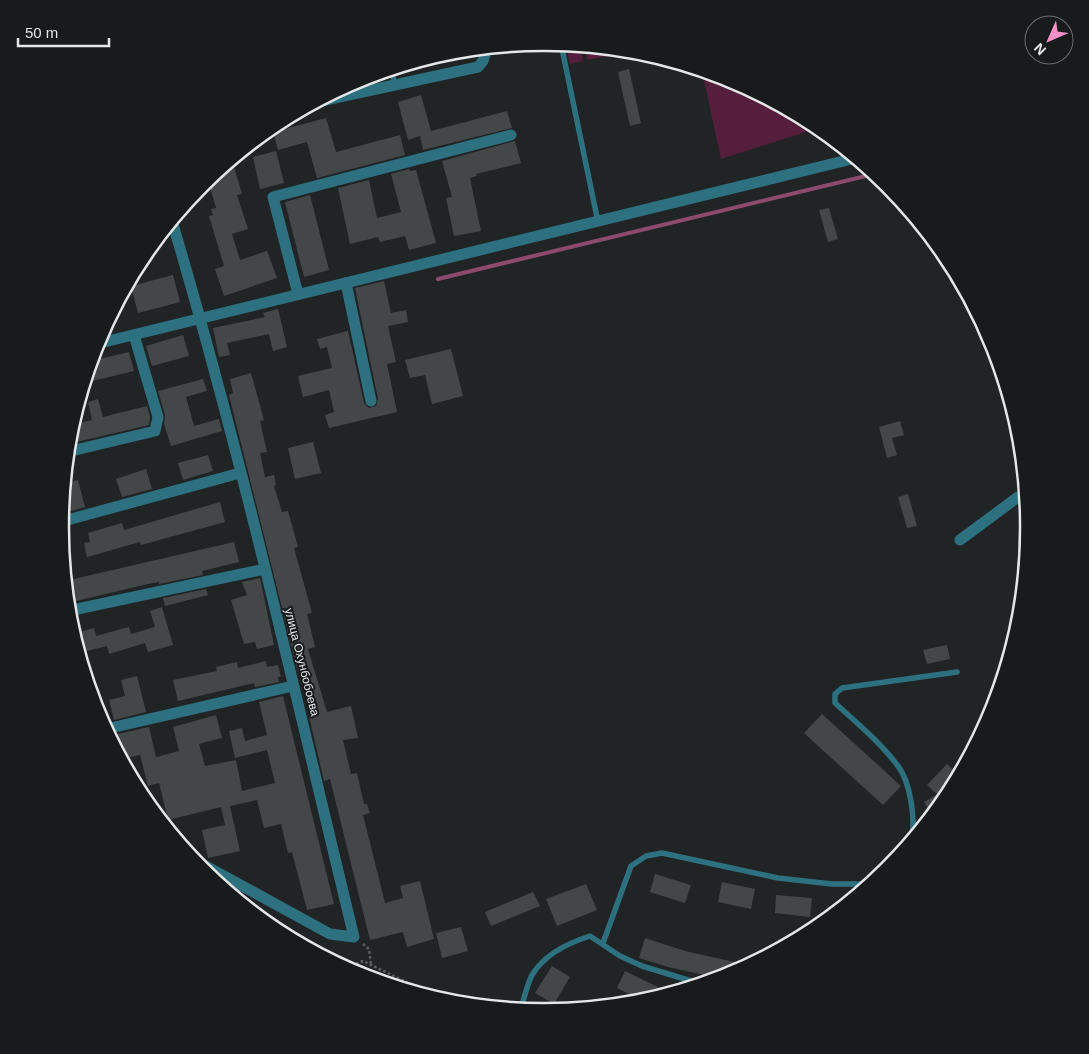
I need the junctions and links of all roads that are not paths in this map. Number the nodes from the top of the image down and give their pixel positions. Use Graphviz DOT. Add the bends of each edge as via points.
graph roads {
  1 [pos="563,52"];
  2 [pos="485,55"];
  3 [pos="393,76"];
  4 [pos="394,84"];
  5 [pos="343,96"];
  6 [pos="511,136"];
  7 [pos="847,160"];
  8 [pos="598,222"];
  9 [pos="174,228"];
  10 [pos="346,283"];
  11 [pos="298,294"];
  12 [pos="201,318"];
  13 [pos="134,335"];
  14 [pos="107,341"];
  15 [pos="371,401"];
  16 [pos="75,450"];
  17 [pos="240,473"];
  18 [pos="1019,497"];
  19 [pos="69,519"];
  20 [pos="960,540"];
  21 [pos="265,569"];
  22 [pos="76,609"];
  23 [pos="957,672"];
  24 [pos="293,686"];
  25 [pos="113,727"];
  26 [pos="914,827"];
  27 [pos="218,873"];
  28 [pos="859,884"];
  29 [pos="603,943"];
  30 [pos="689,980"];
  31 [pos="523,1002"];
  1 -- 8 [label="lane"];
  2 -- 4 [label="street" via="478,66"];
  3 -- 4 [label="lane"];
  4 -- 5 [label="street"];
  6 -- 11 [label="street" via="273,197"];
  7 -- 8 [label="street"];
  8 -- 10 [label="street"];
  9 -- 12 [label="street, улица Охунбобоева"];
  10 -- 11 [label="street"];
  10 -- 15 [label="street"];
  11 -- 12 [label="street"];
  12 -- 13 [label="street"];
  12 -- 17 [label="street, улица Охунбобоева"];
  13 -- 14 [label="street"];
  13 -- 16 [label="street" via="158,417 154,431"];
  17 -- 19 [label="street"];
  17 -- 21 [label="street, улица Охунбобоева"];
  18 -- 20 [label="street"];
  21 -- 22 [label="street"];
  21 -- 24 [label="street, улица Охунбобоева"];
  23 -- 26 [label="lane" via="842,688 835,694 835,703 900,767 909,794"];
  24 -- 25 [label="street"];
  24 -- 27 [label="street, улица Охунбобоева" via="354,937 330,934"];
  28 -- 29 [label="lane" via="778,878 677,855 654,853 631,866"];
  29 -- 30 [label="lane" via="620,956 642,966"];
  29 -- 31 [label="lane" via="590,936 546,958 532,976"];
}
